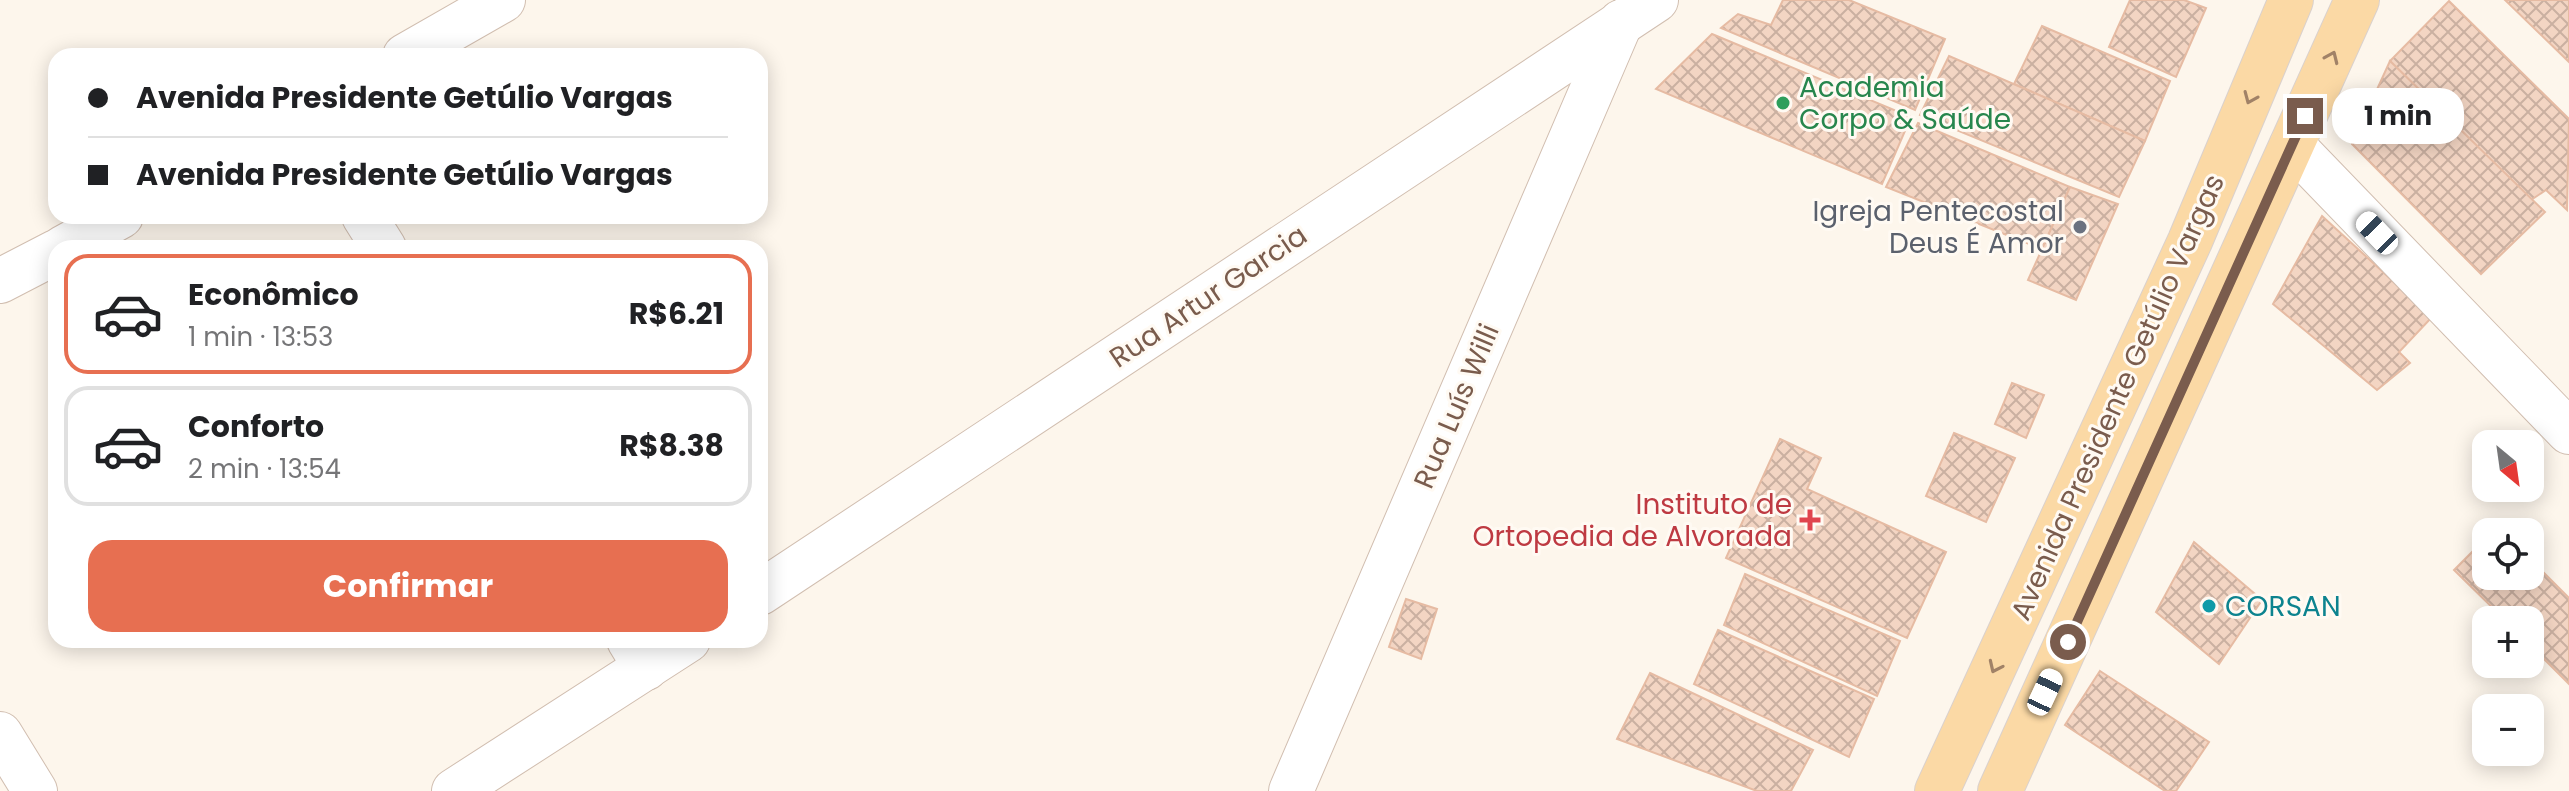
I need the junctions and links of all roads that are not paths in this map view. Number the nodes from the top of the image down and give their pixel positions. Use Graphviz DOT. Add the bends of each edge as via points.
graph roads {
  1 [pos="503,0"];
  2 [pos="2291,0"];
  3 [pos="2357,0"];
  4 [pos="1628,7"];
  5 [pos="419,48"];
  6 [pos="2292,145"];
  7 [pos="106,224"];
  8 [pos="78,240"];
  9 [pos="48,256"];
  10 [pos="0,281"];
  11 [pos="2569,432"];
  12 [pos="768,588"];
  13 [pos="659,648"];
  14 [pos="637,654"];
  15 [pos="0,734"];
  16 [pos="35,791"];
  17 [pos="454,791"];
  18 [pos="1291,791"];
  19 [pos="1937,791"];
  20 [pos="2000,791"];
  1 -- 5 [label="street"];
  2 -- 19 [label="main road, Avenida Presidente Getúlio Vargas, one-way" via="2190,241"];
  6 -- 3 [label="main road, Avenida Presidente Getúlio Vargas, one-way"];
  4 -- 12 [label="street, Rua Artur Garcia"];
  4 -- 18 [label="street, Rua Luís Willi"];
  6 -- 11 [label="street"];
  6 -- 20 [label="main road, Avenida Presidente Getúlio Vargas"];
  7 -- 8 [label="street"];
  9 -- 10 [label="street"];
  13 -- 14 [label="street"];
  14 -- 17 [label="street"];
  15 -- 16 [label="street"];
}
